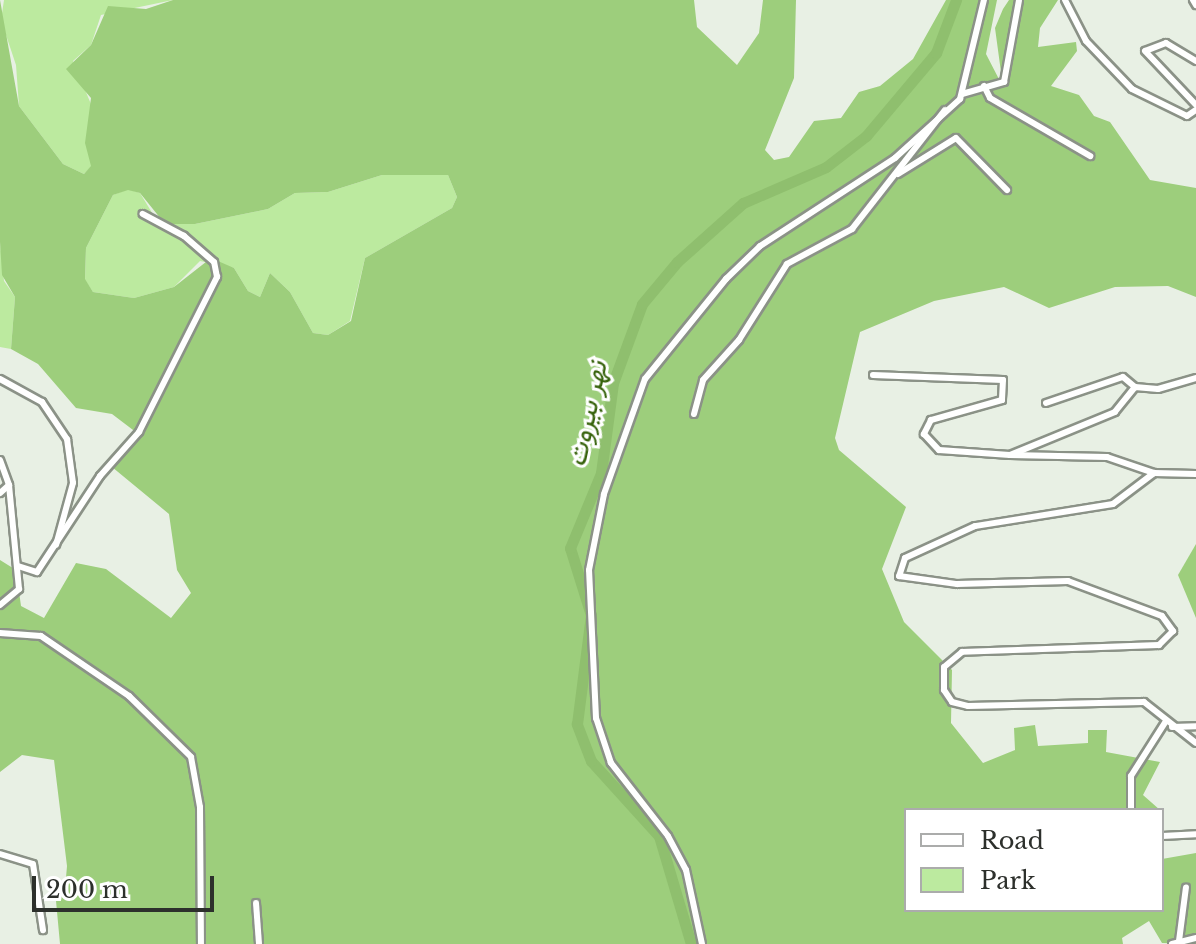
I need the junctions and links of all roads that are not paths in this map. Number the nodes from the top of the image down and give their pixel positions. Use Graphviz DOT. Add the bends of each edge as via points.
graph roads {
  1 [pos="984,0"];
  2 [pos="1019,0"];
  3 [pos="1065,0"];
  4 [pos="1193,0"];
  5 [pos="1196,5"];
  6 [pos="1196,61"];
  7 [pos="984,86"];
  8 [pos="962,94"];
  9 [pos="947,107"];
  10 [pos="1196,107"];
  11 [pos="1090,156"];
  12 [pos="898,174"];
  13 [pos="1007,190"];
  14 [pos="143,214"];
  15 [pos="873,375"];
  16 [pos="1196,378"];
  17 [pos="1,381"];
  18 [pos="1135,387"];
  19 [pos="1046,403"];
  20 [pos="694,414"];
  21 [pos="1010,455"];
  22 [pos="0,460"];
  23 [pos="1154,473"];
  24 [pos="1196,474"];
  25 [pos="9,485"];
  26 [pos="0,493"];
  27 [pos="55,548"];
  28 [pos="18,566"];
  29 [pos="0,605"];
  30 [pos="0,633"];
  31 [pos="1169,724"];
  32 [pos="1196,726"];
  33 [pos="1196,743"];
  34 [pos="1131,808"];
  35 [pos="1196,834"];
  36 [pos="1164,836"];
  37 [pos="0,854"];
  38 [pos="1186,887"];
  39 [pos="256,903"];
  40 [pos="43,930"];
  41 [pos="1196,938"];
  42 [pos="1176,943"];
  43 [pos="201,944"];
  44 [pos="259,944"];
  45 [pos="702,944"];
  1 -- 8 [label="street"];
  2 -- 7 [label="street" via="1006,46 1007,76"];
  3 -- 10 [label="street" via="1093,50 1146,95 1187,116"];
  4 -- 5 [label="street"];
  6 -- 10 [label="street" via="1166,43 1145,51"];
  7 -- 8 [label="street"];
  7 -- 11 [label="street" via="990,98"];
  8 -- 9 [label="street"];
  9 -- 12 [label="street"];
  9 -- 45 [label="street" via="895,158 760,246 714,292 645,379 604,494 589,570 596,718 611,763 668,836 686,870"];
  12 -- 13 [label="street" via="956,138"];
  12 -- 20 [label="street" via="846,234 787,264 739,340 703,380"];
  14 -- 27 [label="street" via="184,236 214,262 217,277 164,392"];
  15 -- 21 [label="street" via="1003,380 1002,400 931,420 924,434 939,450"];
  16 -- 18 [label="street" via="1172,388"];
  17 -- 27 [label="street" via="42,402 67,439 73,483"];
  18 -- 19 [label="street" via="1123,377"];
  18 -- 21 [label="street" via="1115,412"];
  21 -- 23 [label="street" via="1107,457"];
  22 -- 25 [label="street"];
  23 -- 24 [label="street"];
  23 -- 31 [label="street" via="1113,504 975,526 916,552 898,569 914,583 1068,581 1162,616 1173,631 1165,643 962,652 944,667 943,684 952,702 968,706 1132,700 1155,707"];
  25 -- 26 [label="street"];
  25 -- 28 [label="street"];
  27 -- 28 [label="street" via="35,574"];
  28 -- 29 [label="street" via="19,589"];
  30 -- 43 [label="street" via="37,634 129,696 181,741 195,764 199,795"];
  31 -- 32 [label="street"];
  31 -- 33 [label="street"];
  31 -- 34 [label="street" via="1131,776"];
  35 -- 36 [label="street"];
  37 -- 40 [label="street" via="33,864"];
  38 -- 42 [label="street"];
  39 -- 44 [label="street"];
  41 -- 42 [label="street"];
}
